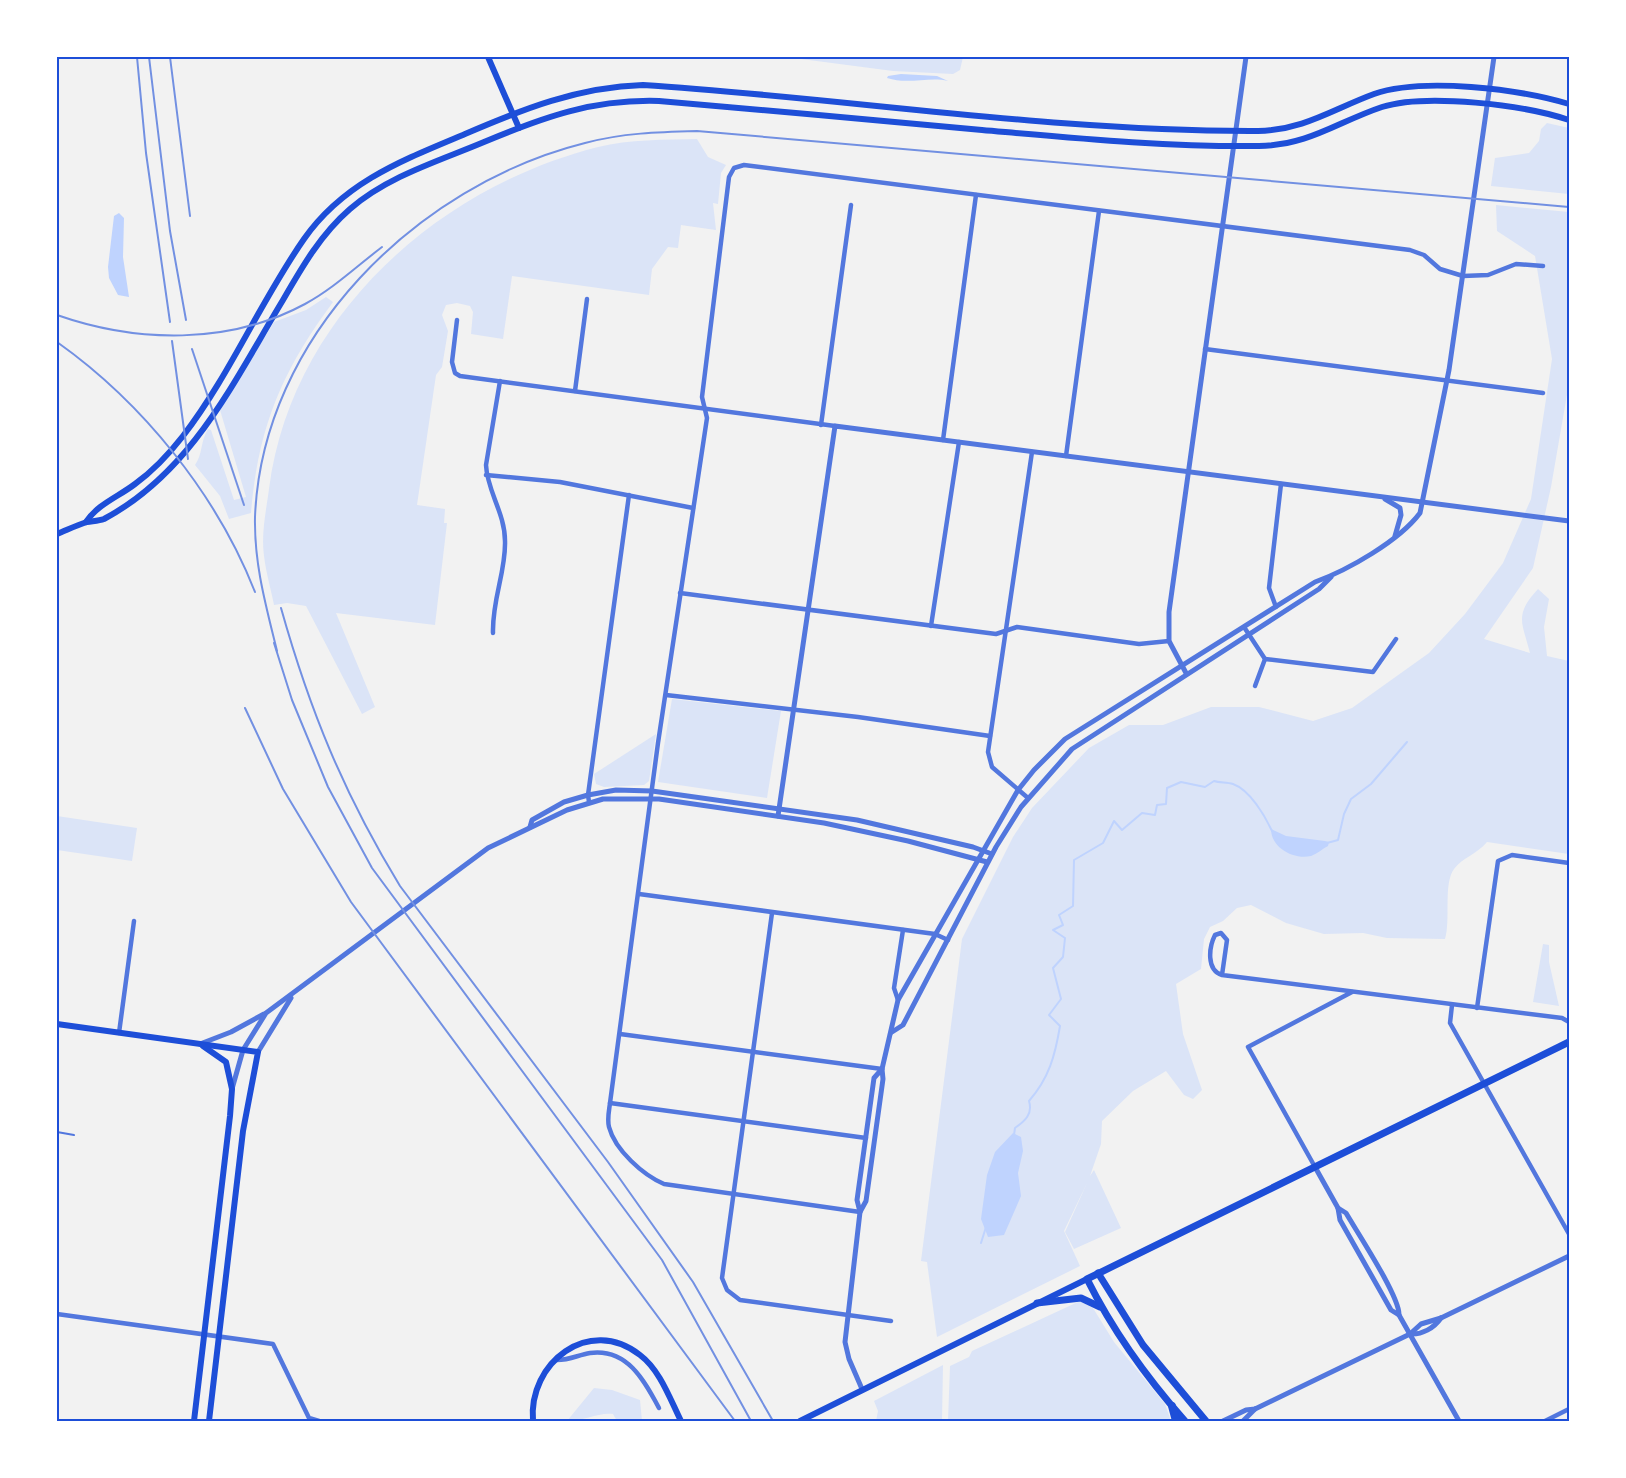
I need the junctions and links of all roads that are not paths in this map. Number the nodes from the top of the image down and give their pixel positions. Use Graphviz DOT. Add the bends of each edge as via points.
graph roads {
  1 [pos="488,57"];
  2 [pos="1246,57"];
  3 [pos="1494,57"];
  4 [pos="1490,90"];
  5 [pos="1569,104"];
  6 [pos="1488,105"];
  7 [pos="513,114"];
  8 [pos="1569,120"];
  9 [pos="519,128"];
  10 [pos="976,195"];
  11 [pos="851,205"];
  12 [pos="1099,211"];
  13 [pos="1543,266"];
  14 [pos="1463,276"];
  15 [pos="587,299"];
  16 [pos="457,320"];
  17 [pos="1205,349"];
  18 [pos="500,381"];
  19 [pos="1447,381"];
  20 [pos="576,391"];
  21 [pos="1544,393"];
  22 [pos="705,408"];
  23 [pos="821,425"];
  24 [pos="836,426"];
  25 [pos="943,440"];
  26 [pos="958,442"];
  27 [pos="1032,452"];
  28 [pos="1066,456"];
  29 [pos="1188,471"];
  30 [pos="486,475"];
  31 [pos="1281,484"];
  32 [pos="629,495"];
  33 [pos="1378,496"];
  34 [pos="1424,502"];
  35 [pos="693,508"];
  36 [pos="1569,521"];
  37 [pos="86,522"];
  38 [pos="57,534"];
  39 [pos="1395,536"];
  40 [pos="1332,576"];
  41 [pos="681,593"];
  42 [pos="1276,607"];
  43 [pos="809,611"];
  44 [pos="931,626"];
  45 [pos="1244,627"];
  46 [pos="1006,631"];
  47 [pos="493,633"];
  48 [pos="1249,635"];
  49 [pos="1396,639"];
  50 [pos="1169,640"];
  51 [pos="1265,659"];
  52 [pos="1181,665"];
  53 [pos="1186,674"];
  54 [pos="1255,686"];
  55 [pos="666,695"];
  56 [pos="794,710"];
  57 [pos="990,736"];
  58 [pos="652,790"];
  59 [pos="1018,790"];
  60 [pos="588,795"];
  61 [pos="1028,798"];
  62 [pos="651,799"];
  63 [pos="589,802"];
  64 [pos="779,807"];
  65 [pos="778,816"];
  66 [pos="530,827"];
  67 [pos="982,850"];
  68 [pos="992,854"];
  69 [pos="977,858"];
  70 [pos="987,862"];
  71 [pos="1569,862"];
  72 [pos="639,894"];
  73 [pos="772,913"];
  74 [pos="134,921"];
  75 [pos="903,930"];
  76 [pos="935,934"];
  77 [pos="948,940"];
  78 [pos="1222,975"];
  79 [pos="1352,992"];
  80 [pos="293,994"];
  81 [pos="898,1000"];
  82 [pos="1452,1005"];
  83 [pos="1477,1008"];
  84 [pos="266,1013"];
  85 [pos="1569,1022"];
  86 [pos="57,1024"];
  87 [pos="892,1032"];
  88 [pos="119,1033"];
  89 [pos="620,1034"];
  90 [pos="1569,1042"];
  91 [pos="200,1044"];
  92 [pos="243,1050"];
  93 [pos="258,1052"];
  94 [pos="753,1052"];
  95 [pos="882,1069"];
  96 [pos="1483,1084"];
  97 [pos="232,1089"];
  98 [pos="610,1103"];
  99 [pos="743,1122"];
  100 [pos="57,1132"];
  101 [pos="74,1135"];
  102 [pos="866,1138"];
  103 [pos="1315,1167"];
  104 [pos="734,1193"];
  105 [pos="1338,1208"];
  106 [pos="860,1212"];
  107 [pos="1569,1234"];
  108 [pos="1569,1257"];
  109 [pos="1098,1273"];
  110 [pos="1087,1279"];
  111 [pos="1037,1303"];
  112 [pos="1100,1307"];
  113 [pos="57,1314"];
  114 [pos="1399,1315"];
  115 [pos="848,1316"];
  116 [pos="891,1321"];
  117 [pos="204,1334"];
  118 [pos="1410,1334"];
  119 [pos="218,1336"];
  120 [pos="557,1359"];
  121 [pos="862,1389"];
  122 [pos="1172,1406"];
  123 [pos="659,1408"];
  124 [pos="1255,1409"];
  125 [pos="1569,1409"];
  126 [pos="194,1421"];
  127 [pos="209,1421"];
  128 [pos="319,1421"];
  129 [pos="533,1421"];
  130 [pos="681,1421"];
  131 [pos="800,1421"];
  132 [pos="1176,1421"];
  133 [pos="1185,1421"];
  134 [pos="1206,1421"];
  135 [pos="1224,1421"];
  136 [pos="1243,1421"];
  137 [pos="1459,1421"];
  138 [pos="1545,1421"];
  1 -- 7 [label="main road"];
  2 -- 17 [label="street"];
  3 -- 4 [label="street"];
  4 -- 5 [label="main road"];
  4 -- 6 [label="street"];
  4 -- 7 [label="main road" via="1436,85 1401,87 1312,122 1258,131 1087,124 643,85 575,93"];
  6 -- 8 [label="main road"];
  6 -- 9 [label="main road" via="1444,100 1402,102 1364,114 1318,136 1259,146 1086,139 641,100 579,107"];
  6 -- 14 [label="street"];
  7 -- 9 [label="main road"];
  7 -- 37 [label="main road" via="393,164 343,195 321,216 183,436 147,474 94,510"];
  9 -- 37 [label="main road" via="395,179 368,195 334,224 300,270 192,445 161,479 128,504 102,520"];
  10 -- 12 [label="street"];
  10 -- 22 [label="street" via="744,165 734,168 729,177 704,386"];
  10 -- 25 [label="street"];
  11 -- 23 [label="street"];
  12 -- 14 [label="street" via="1410,250 1424,255 1440,269"];
  12 -- 28 [label="street"];
  13 -- 14 [label="street" via="1516,264 1488,275"];
  14 -- 19 [label="street"];
  15 -- 20 [label="street"];
  16 -- 18 [label="street" via="452,362 455,373"];
  17 -- 19 [label="street"];
  17 -- 29 [label="street"];
  18 -- 20 [label="street"];
  18 -- 30 [label="street"];
  19 -- 21 [label="street"];
  19 -- 34 [label="street"];
  20 -- 22 [label="street"];
  22 -- 23 [label="street"];
  22 -- 35 [label="street" via="707,418"];
  23 -- 24 [label="street"];
  24 -- 25 [label="street"];
  24 -- 43 [label="street"];
  25 -- 26 [label="street"];
  26 -- 27 [label="street"];
  26 -- 44 [label="street"];
  27 -- 28 [label="street"];
  27 -- 46 [label="street"];
  28 -- 29 [label="street"];
  29 -- 31 [label="street"];
  29 -- 50 [label="street" via="1169,612"];
  30 -- 32 [label="street" via="560,482"];
  30 -- 47 [label="street" via="500,507 505,541 494,601"];
  31 -- 33 [label="street"];
  31 -- 42 [label="street" via="1269,588"];
  32 -- 35 [label="street"];
  32 -- 60 [label="street"];
  33 -- 34 [label="street"];
  33 -- 39 [label="street" via="1400,508"];
  34 -- 36 [label="street"];
  34 -- 39 [label="street" via="1417,517"];
  35 -- 41 [label="street"];
  37 -- 38 [label="main road"];
  39 -- 40 [label="street"];
  40 -- 42 [label="street"];
  40 -- 48 [label="street" via="1319,589"];
  41 -- 43 [label="street"];
  41 -- 55 [label="street"];
  42 -- 45 [label="street"];
  43 -- 44 [label="street"];
  43 -- 56 [label="street"];
  44 -- 46 [label="street" via="996,634"];
  45 -- 48 [label="street"];
  45 -- 52 [label="street"];
  46 -- 50 [label="street" via="1017,627 1139,644"];
  46 -- 57 [label="street"];
  48 -- 51 [label="street"];
  48 -- 53 [label="street"];
  49 -- 51 [label="street" via="1373,672"];
  50 -- 52 [label="street"];
  51 -- 54 [label="street"];
  52 -- 53 [label="street"];
  52 -- 59 [label="street" via="1065,740"];
  53 -- 61 [label="street" via="1080,742"];
  55 -- 56 [label="street"];
  55 -- 58 [label="street"];
  56 -- 57 [label="street"];
  56 -- 64 [label="street"];
  57 -- 59 [label="street" via="990,764"];
  58 -- 60 [label="street"];
  58 -- 62 [label="street"];
  58 -- 64 [label="street"];
  59 -- 61 [label="street"];
  59 -- 67 [label="street"];
  60 -- 63 [label="street"];
  60 -- 66 [label="street" via="552,808 532,820"];
  61 -- 68 [label="street"];
  62 -- 63 [label="street"];
  62 -- 65 [label="street"];
  62 -- 72 [label="street"];
  63 -- 66 [label="street"];
  64 -- 65 [label="street"];
  64 -- 67 [label="street" via="857,820"];
  65 -- 69 [label="street" via="856,829"];
  66 -- 80 [label="street" via="488,848"];
  67 -- 68 [label="street"];
  67 -- 69 [label="street"];
  68 -- 70 [label="street"];
  69 -- 70 [label="street"];
  69 -- 76 [label="street"];
  70 -- 77 [label="street"];
  71 -- 83 [label="street" via="1512,855 1498,861"];
  72 -- 73 [label="street"];
  72 -- 89 [label="street"];
  73 -- 75 [label="street"];
  73 -- 94 [label="street"];
  74 -- 88 [label="street"];
  75 -- 76 [label="street"];
  75 -- 81 [label="street" via="894,988"];
  76 -- 77 [label="street"];
  76 -- 81 [label="street"];
  77 -- 87 [label="street" via="903,1025"];
  78 -- 78 [label="street" via="1227,940 1221,933 1212,940 1210,963"];
  78 -- 79 [label="street"];
  79 -- 82 [label="street"];
  79 -- 103 [label="street" via="1248,1047"];
  80 -- 84 [label="street"];
  80 -- 93 [label="street"];
  81 -- 87 [label="street"];
  82 -- 83 [label="street"];
  82 -- 96 [label="street" via="1450,1023"];
  83 -- 85 [label="street"];
  84 -- 91 [label="street"];
  84 -- 92 [label="street"];
  86 -- 88 [label="main road"];
  87 -- 95 [label="street"];
  88 -- 91 [label="main road"];
  89 -- 94 [label="street"];
  89 -- 98 [label="street"];
  90 -- 96 [label="main road"];
  91 -- 92 [label="main road"];
  91 -- 97 [label="main road" via="226,1062"];
  92 -- 93 [label="main road"];
  92 -- 97 [label="street"];
  93 -- 119 [label="main road" via="243,1131"];
  94 -- 95 [label="street"];
  94 -- 99 [label="street"];
  95 -- 102 [label="street" via="874,1078"];
  95 -- 106 [label="street" via="866,1201"];
  96 -- 103 [label="main road"];
  96 -- 107 [label="street"];
  97 -- 117 [label="main road"];
  98 -- 99 [label="street"];
  98 -- 104 [label="street" via="609,1127 627,1157 657,1181"];
  99 -- 102 [label="street"];
  99 -- 104 [label="street"];
  100 -- 101 [label="lane"];
  102 -- 106 [label="street" via="857,1200"];
  103 -- 105 [label="street"];
  103 -- 109 [label="main road"];
  104 -- 106 [label="street"];
  104 -- 115 [label="street" via="722,1278 735,1299"];
  105 -- 114 [label="street" via="1340,1220 1360,1256 1391,1310"];
  105 -- 114 [label="street" via="1346,1213 1380,1271 1398,1304"];
  106 -- 115 [label="street"];
  108 -- 118 [label="street" via="1419,1325"];
  109 -- 110 [label="main road"];
  109 -- 134 [label="main road" via="1143,1345"];
  110 -- 111 [label="main road"];
  110 -- 112 [label="main road"];
  111 -- 112 [label="main road" via="1081,1298"];
  111 -- 121 [label="main road"];
  112 -- 122 [label="main road" via="1129,1352"];
  113 -- 117 [label="street"];
  114 -- 118 [label="street"];
  115 -- 116 [label="street"];
  115 -- 121 [label="street" via="847,1354"];
  117 -- 119 [label="street"];
  117 -- 126 [label="main road"];
  118 -- 124 [label="street"];
  118 -- 137 [label="street"];
  119 -- 127 [label="main road"];
  119 -- 128 [label="street" via="273,1344 309,1418"];
  120 -- 123 [label="street" via="602,1353 621,1358 639,1371"];
  120 -- 129 [label="main road" via="534,1392"];
  120 -- 130 [label="main road" via="566,1349 588,1341 628,1348 640,1355 657,1375"];
  121 -- 131 [label="main road"];
  122 -- 132 [label="highway"];
  122 -- 133 [label="main road"];
  124 -- 135 [label="street" via="1244,1410"];
  124 -- 136 [label="street"];
  125 -- 138 [label="street"];
}
